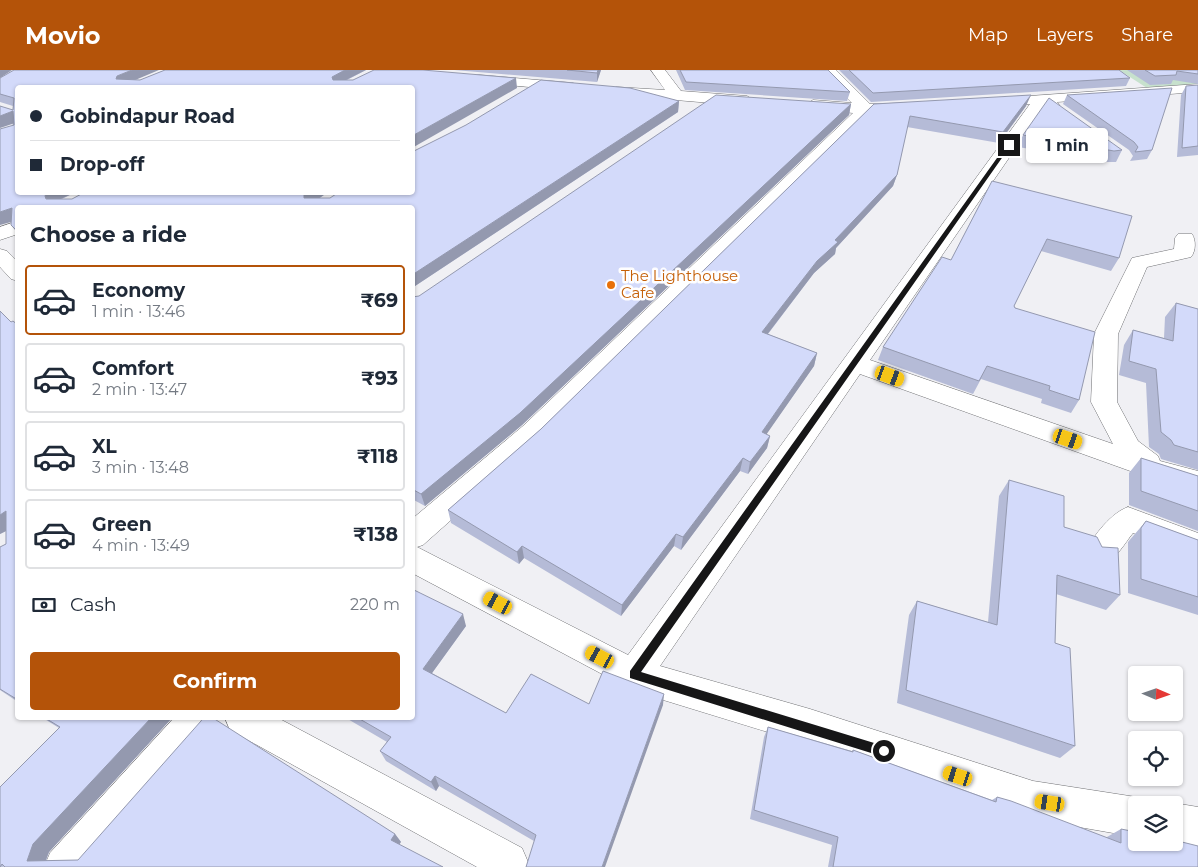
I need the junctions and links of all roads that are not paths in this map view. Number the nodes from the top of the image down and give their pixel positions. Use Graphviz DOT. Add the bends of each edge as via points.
graph roads {
  1 [pos="658,70"];
  2 [pos="828,70"];
  3 [pos="460,77"];
  4 [pos="1130,80"];
  5 [pos="538,84"];
  6 [pos="584,88"];
  7 [pos="1198,88"];
  8 [pos="1180,89"];
  9 [pos="603,90"];
  10 [pos="1146,91"];
  11 [pos="677,96"];
  12 [pos="514,98"];
  13 [pos="1042,98"];
  14 [pos="710,99"];
  15 [pos="758,102"];
  16 [pos="1198,102"];
  17 [pos="977,103"];
  18 [pos="798,104"];
  19 [pos="921,107"];
  20 [pos="866,109"];
  21 [pos="685,116"];
  22 [pos="1066,116"];
  23 [pos="15,228"];
  24 [pos="0,234"];
  25 [pos="1185,238"];
  26 [pos="0,255"];
  27 [pos="15,272"];
  28 [pos="854,363"];
  29 [pos="1157,470"];
  30 [pos="1198,482"];
  31 [pos="415,534"];
  32 [pos="1198,545"];
  33 [pos="1101,552"];
  34 [pos="415,560"];
  35 [pos="634,675"];
  36 [pos="194,720"];
  37 [pos="248,720"];
  38 [pos="1128,816"];
  39 [pos="1183,824"];
  40 [pos="1198,827"];
  41 [pos="508,862"];
  42 [pos="64,867"];
  1 -- 11 [label="street"];
  2 -- 20 [label="street"];
  3 -- 5 [label="street"];
  4 -- 10 [label="street"];
  5 -- 6 [label="street"];
  5 -- 12 [label="street"];
  7 -- 8 [label="street"];
  8 -- 10 [label="street"];
  8 -- 16 [label="street"];
  9 -- 11 [label="street"];
  10 -- 13 [label="street"];
  11 -- 14 [label="street"];
  13 -- 17 [label="street"];
  13 -- 22 [label="street"];
  13 -- 28 [label="street"];
  14 -- 15 [label="street"];
  14 -- 21 [label="street"];
  18 -- 20 [label="street"];
  19 -- 20 [label="street"];
  20 -- 31 [label="street" via="532,433"];
  23 -- 24 [label="street"];
  25 -- 29 [label="street" via="1184,253 1140,262 1106,334 1104,402 1128,448"];
  26 -- 27 [label="street"];
  28 -- 29 [label="street"];
  28 -- 35 [label="street"];
  29 -- 30 [label="street"];
  32 -- 33 [label="street" via="1128,519"];
  34 -- 35 [label="street"];
  35 -- 38 [label="street" via="810,727 1033,800"];
  36 -- 42 [label="street"];
  37 -- 41 [label="street"];
  39 -- 40 [label="street"];
}
